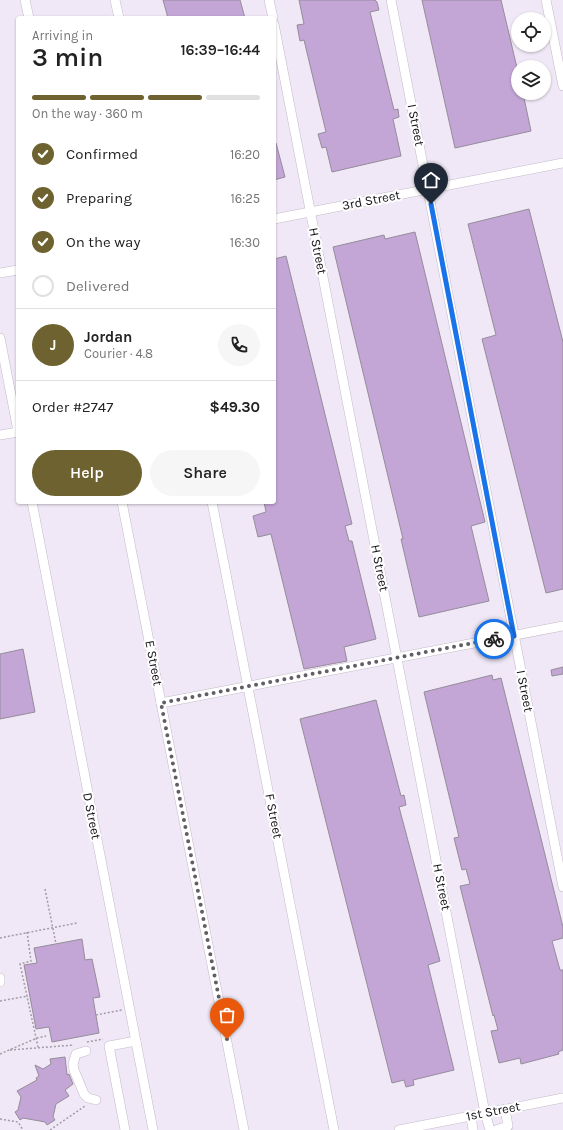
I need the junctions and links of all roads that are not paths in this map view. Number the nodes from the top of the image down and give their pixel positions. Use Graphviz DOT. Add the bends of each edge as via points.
graph roads {
  1 [pos="25,0"];
  2 [pos="115,0"];
  3 [pos="269,0"];
  4 [pos="392,0"];
  5 [pos="546,0"];
  6 [pos="29,16"];
  7 [pos="119,16"];
  8 [pos="273,16"];
  9 [pos="276,34"];
  10 [pos="563,86"];
  11 [pos="563,163"];
  12 [pos="428,189"];
  13 [pos="310,212"];
  14 [pos="276,219"];
  15 [pos="16,270"];
  16 [pos="0,273"];
  17 [pos="0,338"];
  18 [pos="16,421"];
  19 [pos="16,431"];
  20 [pos="0,435"];
  21 [pos="32,504"];
  22 [pos="122,504"];
  23 [pos="212,504"];
  24 [pos="563,626"];
  25 [pos="514,636"];
  26 [pos="398,658"];
  27 [pos="248,687"];
  28 [pos="161,703"];
  29 [pos="563,887"];
  30 [pos="0,978"];
  31 [pos="0,982"];
  32 [pos="136,1041"];
  33 [pos="84,1047"];
  34 [pos="563,1098"];
  35 [pos="93,1101"];
  36 [pos="505,1109"];
  37 [pos="485,1113"];
  38 [pos="470,1116"];
  39 [pos="125,1130"];
  40 [pos="153,1130"];
  41 [pos="244,1130"];
  42 [pos="334,1130"];
  43 [pos="399,1130"];
  44 [pos="473,1130"];
  45 [pos="490,1130"];
  46 [pos="496,1130"];
  1 -- 6 [label="street"];
  2 -- 7 [label="street"];
  3 -- 8 [label="street"];
  4 -- 12 [label="street, I Street"];
  5 -- 10 [label="street"];
  9 -- 13 [label="street, H Street"];
  11 -- 12 [label="street, 3rd Street"];
  12 -- 13 [label="street, 3rd Street"];
  12 -- 25 [label="street, I Street"];
  13 -- 14 [label="street, 3rd Street"];
  13 -- 26 [label="street, H Street"];
  15 -- 16 [label="street"];
  17 -- 18 [label="street"];
  19 -- 20 [label="street"];
  21 -- 32 [label="street, D Street"];
  22 -- 28 [label="street, E Street"];
  23 -- 27 [label="street, F Street"];
  24 -- 25 [label="street"];
  25 -- 26 [label="street"];
  25 -- 29 [label="street, I Street"];
  26 -- 27 [label="street"];
  26 -- 37 [label="street, H Street"];
  27 -- 28 [label="street"];
  27 -- 42 [label="street, F Street"];
  28 -- 41 [label="street, E Street"];
  30 -- 31 [label="street"];
  32 -- 39 [label="street" via="109,1046"];
  32 -- 40 [label="street, D Street"];
  33 -- 35 [label="street" via="76,1054 73,1064 84,1094"];
  34 -- 36 [label="street, 1st Street"];
  36 -- 37 [label="street, 1st Street"];
  36 -- 46 [label="street" via="508,1126"];
  37 -- 38 [label="street, 1st Street"];
  37 -- 45 [label="street, H Street"];
  38 -- 43 [label="street, 1st Street"];
  38 -- 44 [label="street"];
}
